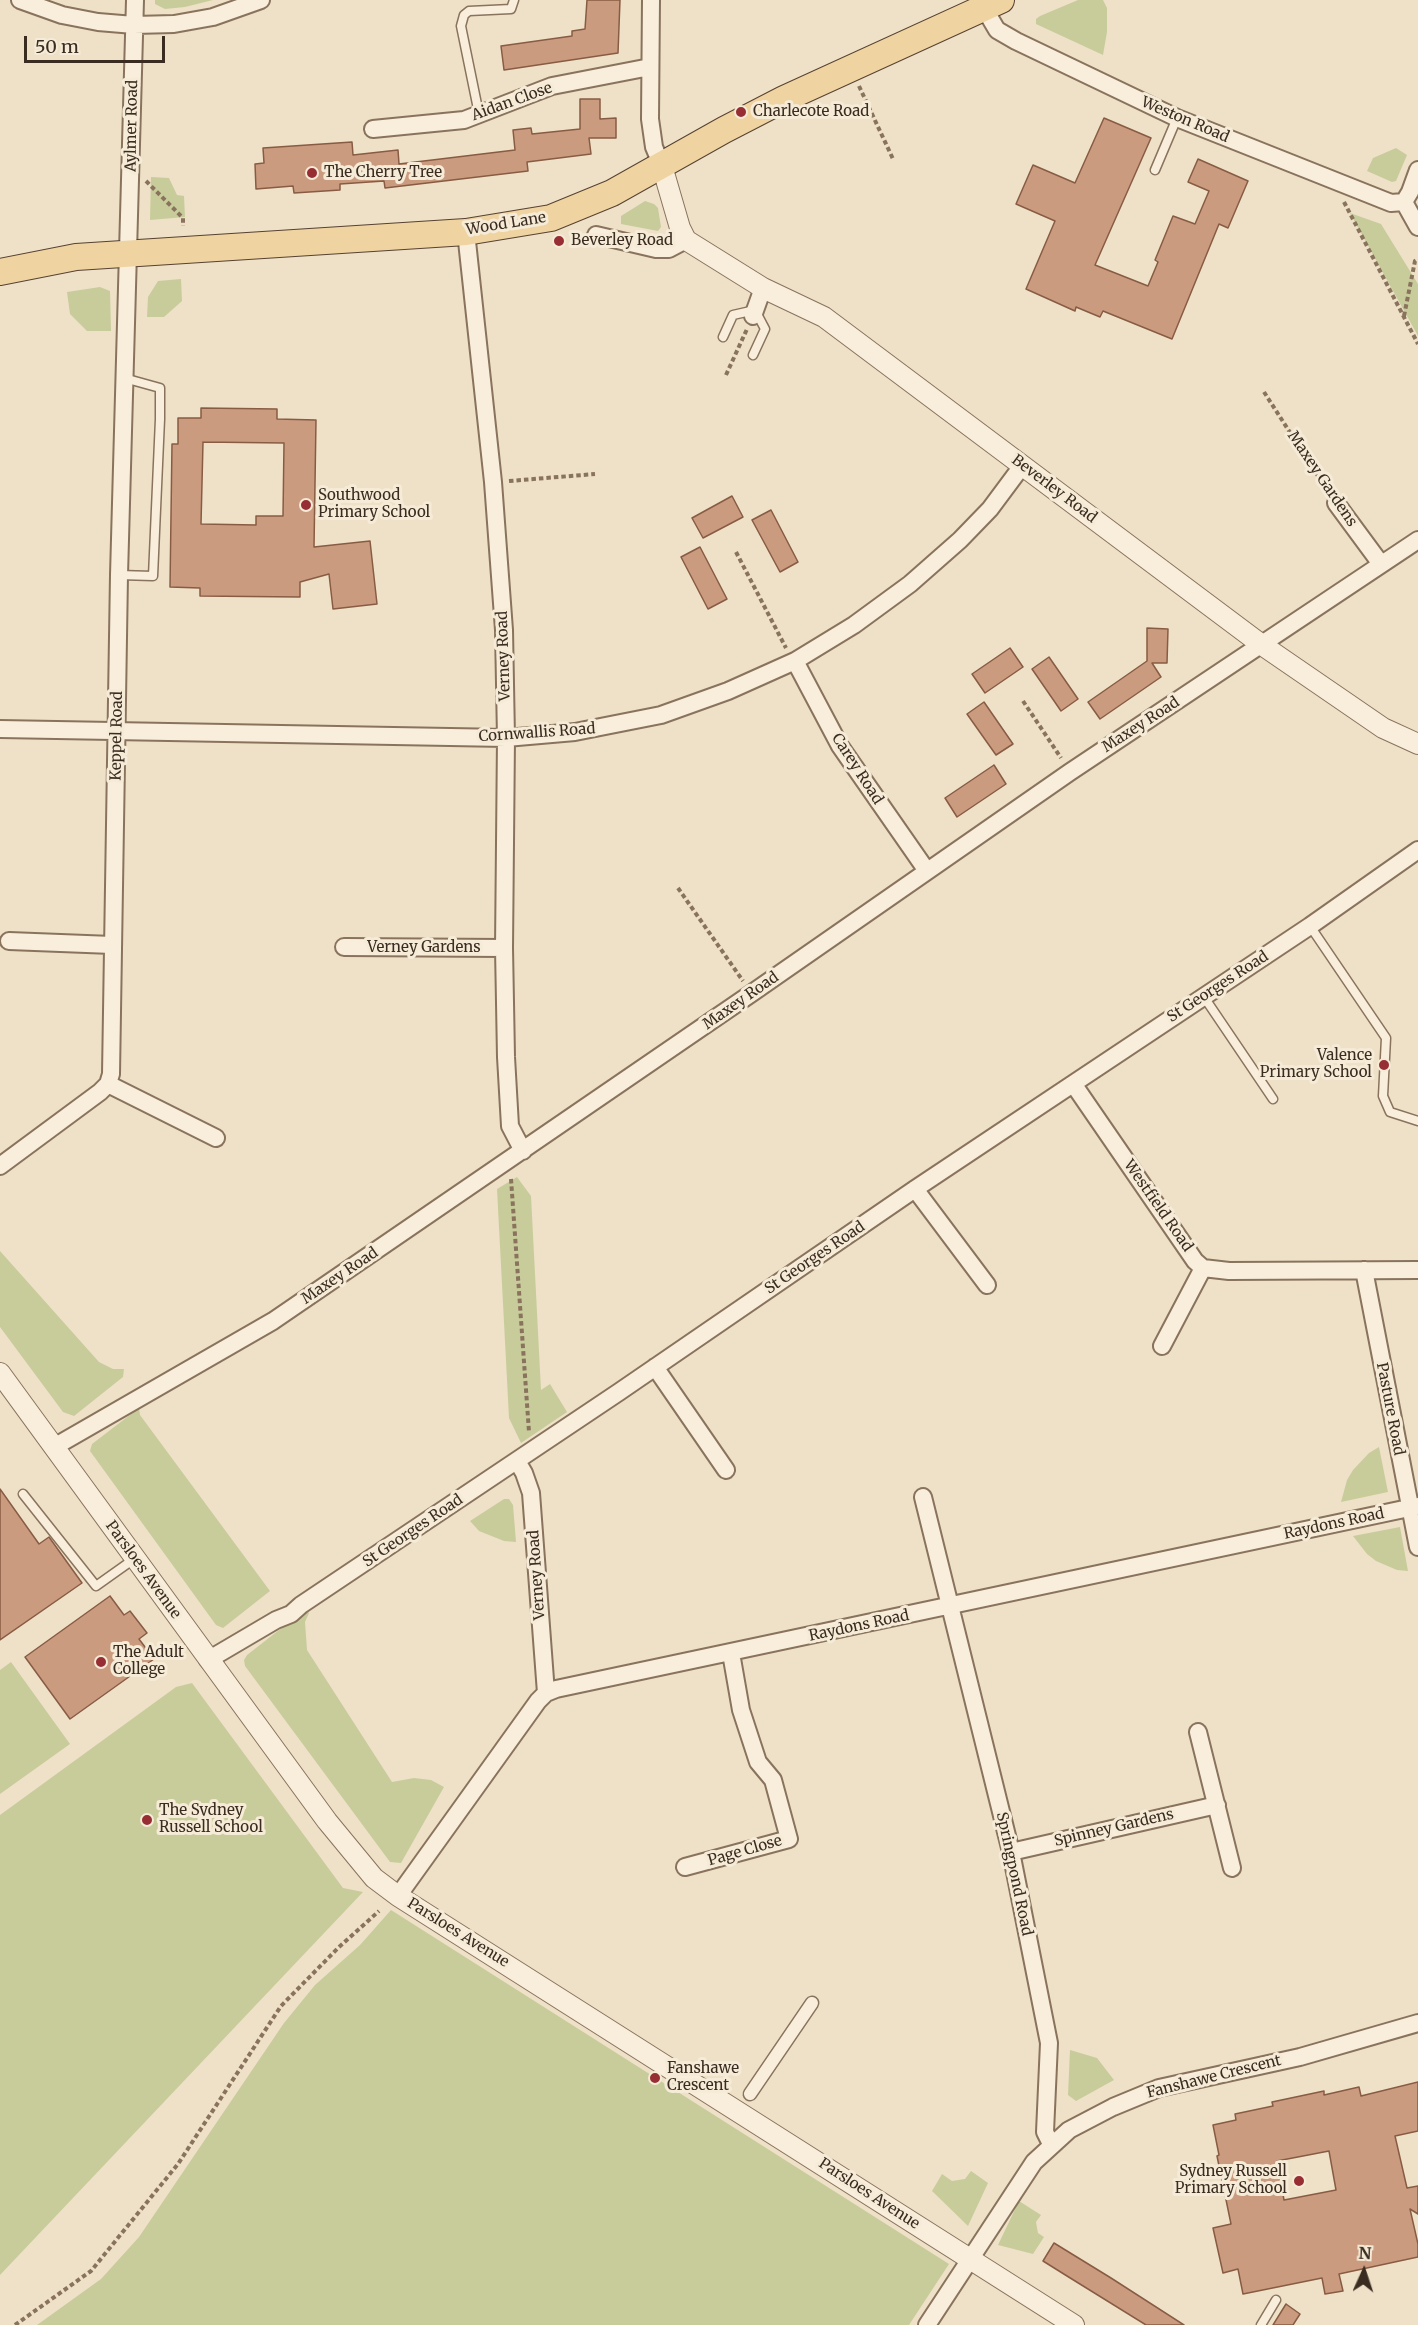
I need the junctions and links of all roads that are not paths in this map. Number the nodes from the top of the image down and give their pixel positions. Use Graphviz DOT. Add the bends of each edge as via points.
graph roads {
  1 [pos="20,0"];
  2 [pos="135,0"];
  3 [pos="261,0"];
  4 [pos="514,0"];
  5 [pos="651,0"];
  6 [pos="992,4"];
  7 [pos="134,25"];
  8 [pos="650,67"];
  9 [pos="479,114"];
  10 [pos="1177,118"];
  11 [pos="373,129"];
  12 [pos="662,166"];
  13 [pos="1155,170"];
  14 [pos="1418,170"];
  15 [pos="1404,202"];
  16 [pos="1418,227"];
  17 [pos="466,231"];
  18 [pos="596,234"];
  19 [pos="686,240"];
  20 [pos="129,253"];
  21 [pos="0,272"];
  22 [pos="763,288"];
  23 [pos="754,313"];
  24 [pos="723,337"];
  25 [pos="753,355"];
  26 [pos="124,378"];
  27 [pos="1022,465"];
  28 [pos="1336,503"];
  29 [pos="1418,540"];
  30 [pos="1381,564"];
  31 [pos="119,574"];
  32 [pos="1262,645"];
  33 [pos="795,661"];
  34 [pos="0,729"];
  35 [pos="117,731"];
  36 [pos="506,738"];
  37 [pos="1418,744"];
  38 [pos="1418,850"];
  39 [pos="927,871"];
  40 [pos="1310,926"];
  41 [pos="9,941"];
  42 [pos="112,945"];
  43 [pos="344,947"];
  44 [pos="504,948"];
  45 [pos="1204,997"];
  46 [pos="108,1084"];
  47 [pos="1074,1084"];
  48 [pos="1273,1099"];
  49 [pos="1418,1121"];
  50 [pos="216,1138"];
  51 [pos="523,1151"];
  52 [pos="0,1166"];
  53 [pos="915,1189"];
  54 [pos="1203,1268"];
  55 [pos="1364,1270"];
  56 [pos="1418,1270"];
  57 [pos="987,1285"];
  58 [pos="1162,1346"];
  59 [pos="655,1367"];
  60 [pos="0,1373"];
  61 [pos="54,1447"];
  62 [pos="517,1461"];
  63 [pos="726,1470"];
  64 [pos="23,1494"];
  65 [pos="923,1497"];
  66 [pos="1414,1507"];
  67 [pos="1418,1547"];
  68 [pos="135,1558"];
  69 [pos="950,1606"];
  70 [pos="731,1653"];
  71 [pos="208,1660"];
  72 [pos="546,1693"];
  73 [pos="1198,1732"];
  74 [pos="1217,1805"];
  75 [pos="1011,1852"];
  76 [pos="685,1867"];
  77 [pos="1233,1868"];
  78 [pos="398,1896"];
  79 [pos="812,2003"];
  80 [pos="1418,2023"];
  81 [pos="750,2094"];
  82 [pos="1051,2144"];
  83 [pos="970,2259"];
  84 [pos="1276,2300"];
  85 [pos="927,2325"];
  86 [pos="1074,2325"];
  87 [pos="1261,2325"];
  1 -- 7 [label="street" via="62,15"];
  2 -- 7 [label="street, Aylmer Road"];
  3 -- 7 [label="street" via="213,17 174,24"];
  4 -- 9 [label="lane" via="511,9 469,11 464,15 461,26"];
  5 -- 8 [label="street"];
  6 -- 10 [label="street, Weston Road" via="998,30"];
  6 -- 12 [label="main road, Wood Lane" via="724,130"];
  7 -- 20 [label="street, Aylmer Road"];
  8 -- 9 [label="street, Aidan Close" via="552,86"];
  8 -- 12 [label="street" via="651,136"];
  9 -- 11 [label="street, Aidan Close" via="464,120"];
  10 -- 13 [label="lane"];
  10 -- 15 [label="street, Weston Road" via="1391,203"];
  12 -- 17 [label="main road, Wood Lane" via="612,193 551,218"];
  12 -- 19 [label="street"];
  14 -- 15 [label="street"];
  15 -- 16 [label="street"];
  17 -- 20 [label="main road, Wood Lane"];
  17 -- 36 [label="street, Verney Road" via="494,482 504,630"];
  18 -- 19 [label="street" via="656,249 669,249"];
  19 -- 22 [label="street, Beverley Road"];
  20 -- 21 [label="main road, Wood Lane" via="76,257"];
  20 -- 26 [label="street, Keppel Road"];
  22 -- 23 [label="street"];
  22 -- 27 [label="street, Beverley Road" via="824,317"];
  23 -- 24 [label="lane" via="733,315"];
  23 -- 25 [label="lane" via="765,328"];
  26 -- 31 [label="street, Keppel Road"];
  26 -- 31 [label="lane" via="160,388 153,576"];
  27 -- 32 [label="street, Beverley Road"];
  27 -- 33 [label="street, Cornwallis Road" via="990,509 910,584"];
  28 -- 30 [label="street, Maxey Gardens"];
  29 -- 30 [label="street, Maxey Road"];
  30 -- 32 [label="street, Maxey Road"];
  31 -- 35 [label="street, Keppel Road"];
  32 -- 37 [label="street, Beverley Road" via="1383,728"];
  32 -- 39 [label="street, Maxey Road"];
  33 -- 36 [label="street, Cornwallis Road" via="661,715 575,732"];
  33 -- 39 [label="street, Carey Road" via="840,746"];
  34 -- 35 [label="street, Cornwallis Road"];
  35 -- 36 [label="street, Cornwallis Road"];
  35 -- 42 [label="street, Keppel Road"];
  36 -- 44 [label="street, Verney Road"];
  38 -- 40 [label="street, St Georges Road"];
  39 -- 51 [label="street, Maxey Road"];
  40 -- 45 [label="street, St Georges Road"];
  40 -- 49 [label="lane" via="1386,1038 1383,1096 1390,1112"];
  41 -- 42 [label="street"];
  42 -- 46 [label="street, Keppel Road"];
  43 -- 44 [label="street, Verney Gardens"];
  44 -- 51 [label="street, Verney Road" via="510,1126"];
  45 -- 47 [label="street, St Georges Road"];
  45 -- 48 [label="lane"];
  46 -- 50 [label="street"];
  46 -- 52 [label="street"];
  47 -- 53 [label="street, St Georges Road"];
  47 -- 54 [label="street, Westfield Road"];
  51 -- 61 [label="street, Maxey Road" via="273,1321"];
  53 -- 57 [label="street"];
  53 -- 59 [label="street, St Georges Road"];
  54 -- 55 [label="street, Westfield Road"];
  54 -- 58 [label="street"];
  55 -- 56 [label="street, Westfield Road"];
  55 -- 66 [label="street, Pasture Road"];
  59 -- 62 [label="street, St Georges Road"];
  59 -- 63 [label="street"];
  60 -- 61 [label="street, Parsloes Avenue"];
  61 -- 68 [label="street, Parsloes Avenue"];
  62 -- 71 [label="street, St Georges Road" via="291,1614"];
  62 -- 72 [label="street, Verney Road" via="531,1493"];
  64 -- 68 [label="lane" via="96,1586"];
  65 -- 69 [label="street, Springpond Road"];
  66 -- 67 [label="street, Pasture Road"];
  66 -- 69 [label="street, Raydons Road"];
  68 -- 71 [label="street, Parsloes Avenue"];
  69 -- 70 [label="street, Raydons Road"];
  69 -- 75 [label="street, Springpond Road"];
  70 -- 72 [label="street, Raydons Road"];
  70 -- 76 [label="street, Page Close" via="741,1710 758,1762 773,1780 789,1839"];
  71 -- 78 [label="street, Parsloes Avenue" via="346,1847 374,1878"];
  72 -- 78 [label="street"];
  73 -- 74 [label="street"];
  74 -- 75 [label="street, Spinney Gardens"];
  74 -- 77 [label="street"];
  75 -- 82 [label="street, Springpond Road" via="1049,2043 1045,2132"];
  78 -- 83 [label="street, Parsloes Avenue"];
  79 -- 81 [label="street"];
  80 -- 82 [label="street, Fanshawe Crescent" via="1300,2057 1159,2088 1113,2107"];
  82 -- 83 [label="street, Fanshawe Crescent" via="1034,2162"];
  83 -- 85 [label="street, Fanshawe Crescent"];
  83 -- 86 [label="street, Parsloes Avenue"];
  84 -- 87 [label="lane"];
}
